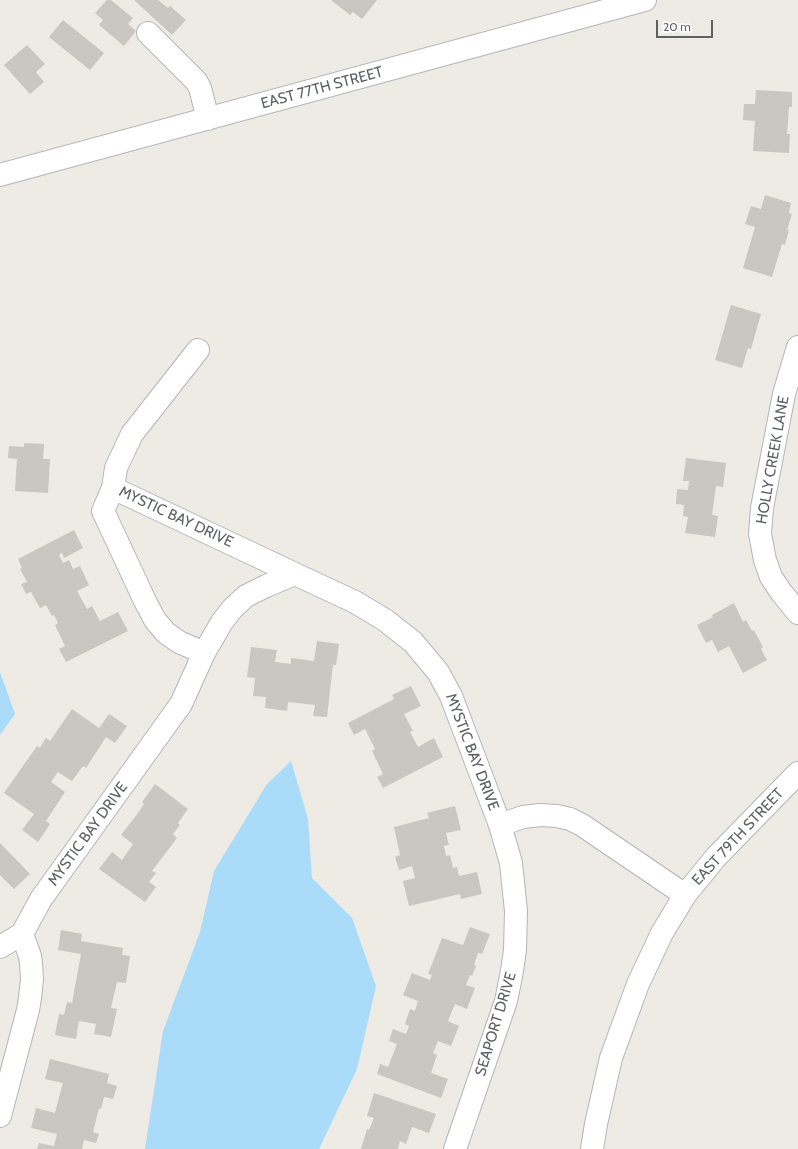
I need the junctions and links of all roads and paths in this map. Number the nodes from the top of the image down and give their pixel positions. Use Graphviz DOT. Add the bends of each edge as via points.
graph roads {
  1 [pos="645,0"];
  2 [pos="595,6"];
  3 [pos="148,33"];
  4 [pos="208,119"];
  5 [pos="0,175"];
  6 [pos="798,347"];
  7 [pos="198,350"];
  8 [pos="113,488"];
  9 [pos="295,574"];
  10 [pos="798,613"];
  11 [pos="204,653"];
  12 [pos="798,773"];
  13 [pos="500,825"];
  14 [pos="685,895"];
  15 [pos="22,934"];
  16 [pos="0,947"];
  17 [pos="0,1116"];
  18 [pos="455,1149"];
  19 [pos="592,1149"];
  1 -- 2 [label="street, EAST 77TH STREET"];
  2 -- 4 [label="street, EAST 77TH STREET"];
  3 -- 4 [label="street" via="198,84"];
  4 -- 5 [label="street, EAST 77TH STREET"];
  6 -- 10 [label="street, HOLLY CREEK LANE" via="784,394 760,530 767,568 781,592"];
  7 -- 8 [label="street" via="132,434 116,468"];
  8 -- 9 [label="street, MYSTIC BAY DRIVE"];
  8 -- 11 [label="street, MYSTIC BAY DRIVE" via="102,511 151,614 166,633"];
  9 -- 11 [label="street, MYSTIC BAY DRIVE" via="246,596 226,615"];
  9 -- 13 [label="street, MYSTIC BAY DRIVE" via="355,602 385,620 413,642 438,672 451,696"];
  11 -- 15 [label="street, MYSTIC BAY DRIVE" via="181,704 41,899"];
  12 -- 14 [label="street, EAST 79TH STREET" via="716,857"];
  13 -- 14 [label="street, MYSTIC BAY DRIVE" via="523,817 540,815 570,820 582,825"];
  13 -- 18 [label="street, SEAPORT DRIVE" via="514,880 514,959 506,1001"];
  14 -- 19 [label="street, EAST 79TH STREET" via="657,943 626,1016 610,1065"];
  15 -- 16 [label="street"];
  15 -- 17 [label="street" via="31,963 30,998"];
}
